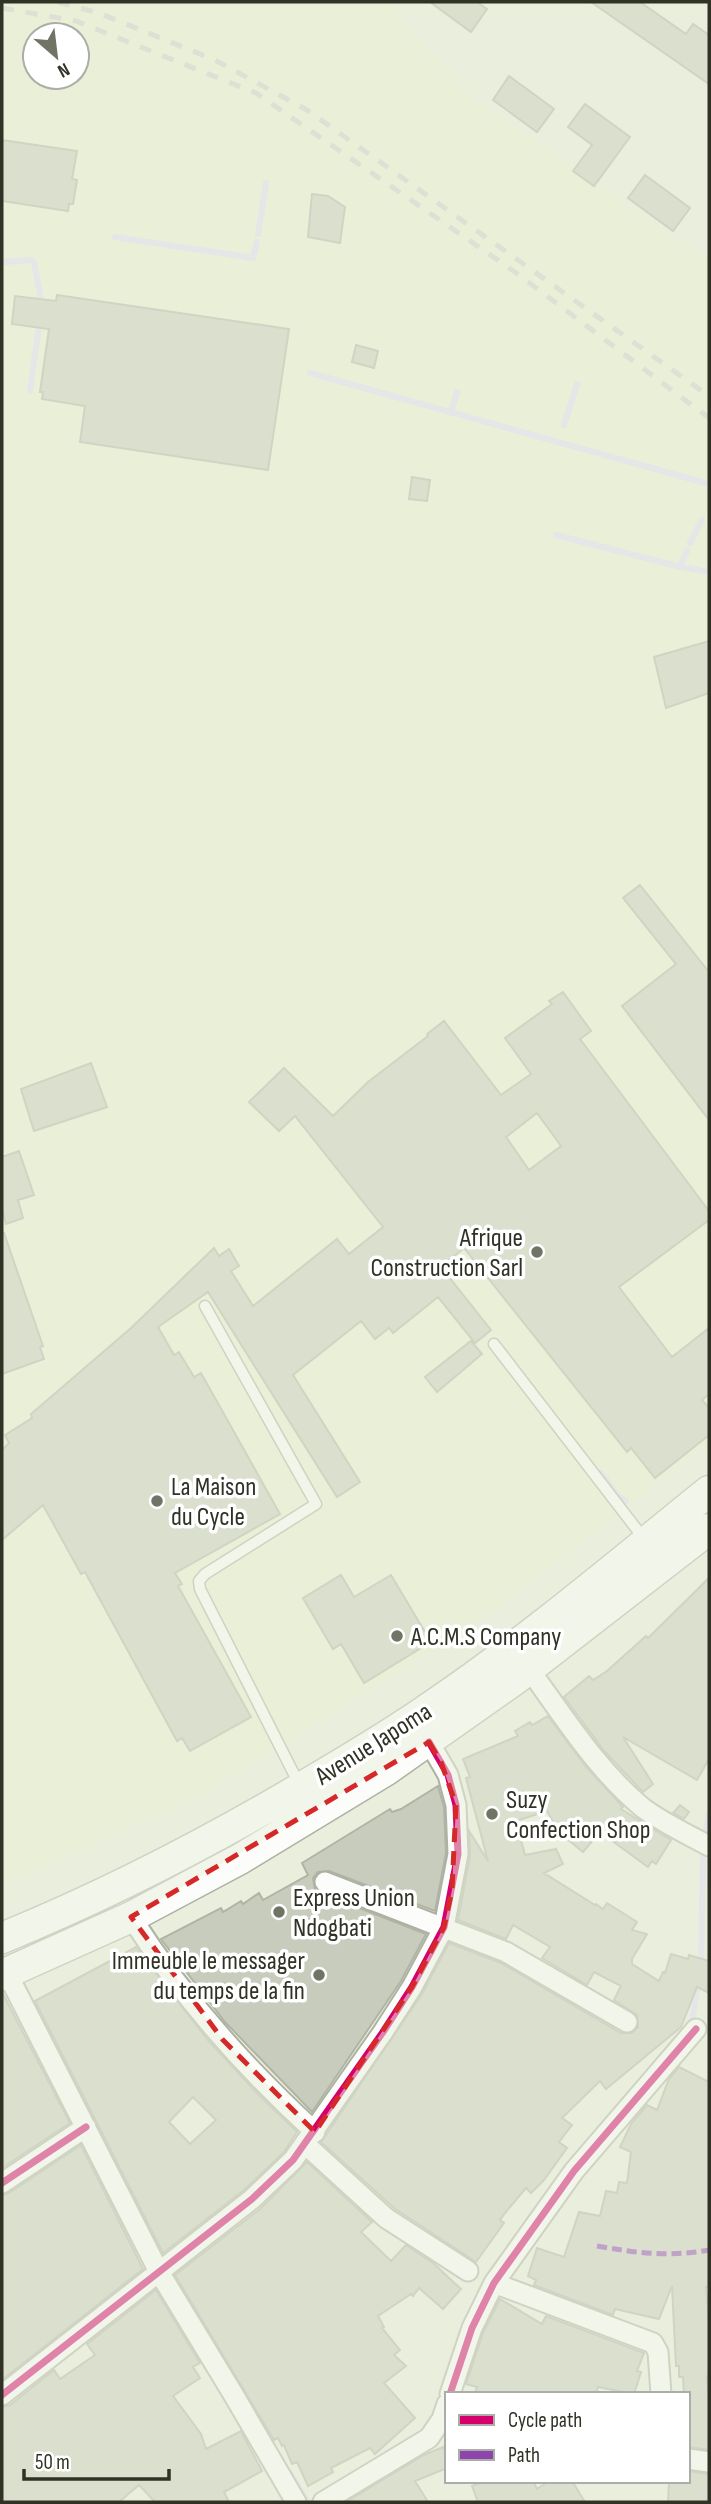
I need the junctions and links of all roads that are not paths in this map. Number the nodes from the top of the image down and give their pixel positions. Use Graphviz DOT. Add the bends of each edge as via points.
graph roads {
  1 [pos="205,1306"];
  2 [pos="494,1344"];
  3 [pos="709,1491"];
  4 [pos="709,1528"];
  5 [pos="646,1541"];
  6 [pos="529,1669"];
  7 [pos="429,1742"];
  8 [pos="301,1788"];
  9 [pos="709,1846"];
  10 [pos="325,1882"];
  11 [pos="131,1917"];
  12 [pos="444,1927"];
  13 [pos="2,1938"];
  14 [pos="4,1974"];
  15 [pos="627,2022"];
  16 [pos="696,2029"];
  17 [pos="86,2127"];
  18 [pos="310,2138"];
  19 [pos="2,2183"];
  20 [pos="468,2271"];
  21 [pos="159,2272"];
  22 [pos="494,2283"];
  23 [pos="451,2392"];
  24 [pos="661,2392"];
  25 [pos="2,2395"];
  26 [pos="445,2414"];
  27 [pos="690,2459"];
  28 [pos="709,2462"];
  29 [pos="296,2502"];
  30 [pos="323,2502"];
  1 -- 8 [label="lane" via="316,1504 199,1581"];
  2 -- 5 [label="lane"];
  3 -- 5 [label="main road, Avenue Japoma"];
  4 -- 6 [label="main road, Avenue Japoma"];
  5 -- 8 [label="main road, Avenue Japoma" via="429,1709"];
  6 -- 7 [label="main road, Avenue Japoma"];
  6 -- 9 [label="street" via="620,1787 646,1810"];
  7 -- 11 [label="main road, Avenue Japoma" via="240,1859"];
  7 -- 12 [label="street" via="448,1775 456,1805 458,1854"];
  8 -- 13 [label="main road, Avenue Japoma" via="135,1879"];
  10 -- 12 [label="street"];
  11 -- 14 [label="main road, Avenue Japoma"];
  11 -- 18 [label="street" via="185,1995"];
  12 -- 15 [label="street" via="506,1952"];
  12 -- 18 [label="street" via="412,1987"];
  14 -- 17 [label="street"];
  16 -- 22 [label="street" via="574,2171"];
  17 -- 19 [label="street"];
  17 -- 21 [label="street"];
  18 -- 20 [label="street" via="386,2218"];
  18 -- 21 [label="street" via="252,2199"];
  21 -- 25 [label="street"];
  21 -- 29 [label="street"];
  22 -- 23 [label="street" via="472,2328"];
  22 -- 24 [label="street" via="653,2343 658,2352"];
  26 -- 30 [label="street" via="429,2438"];
  27 -- 28 [label="street"];
}
